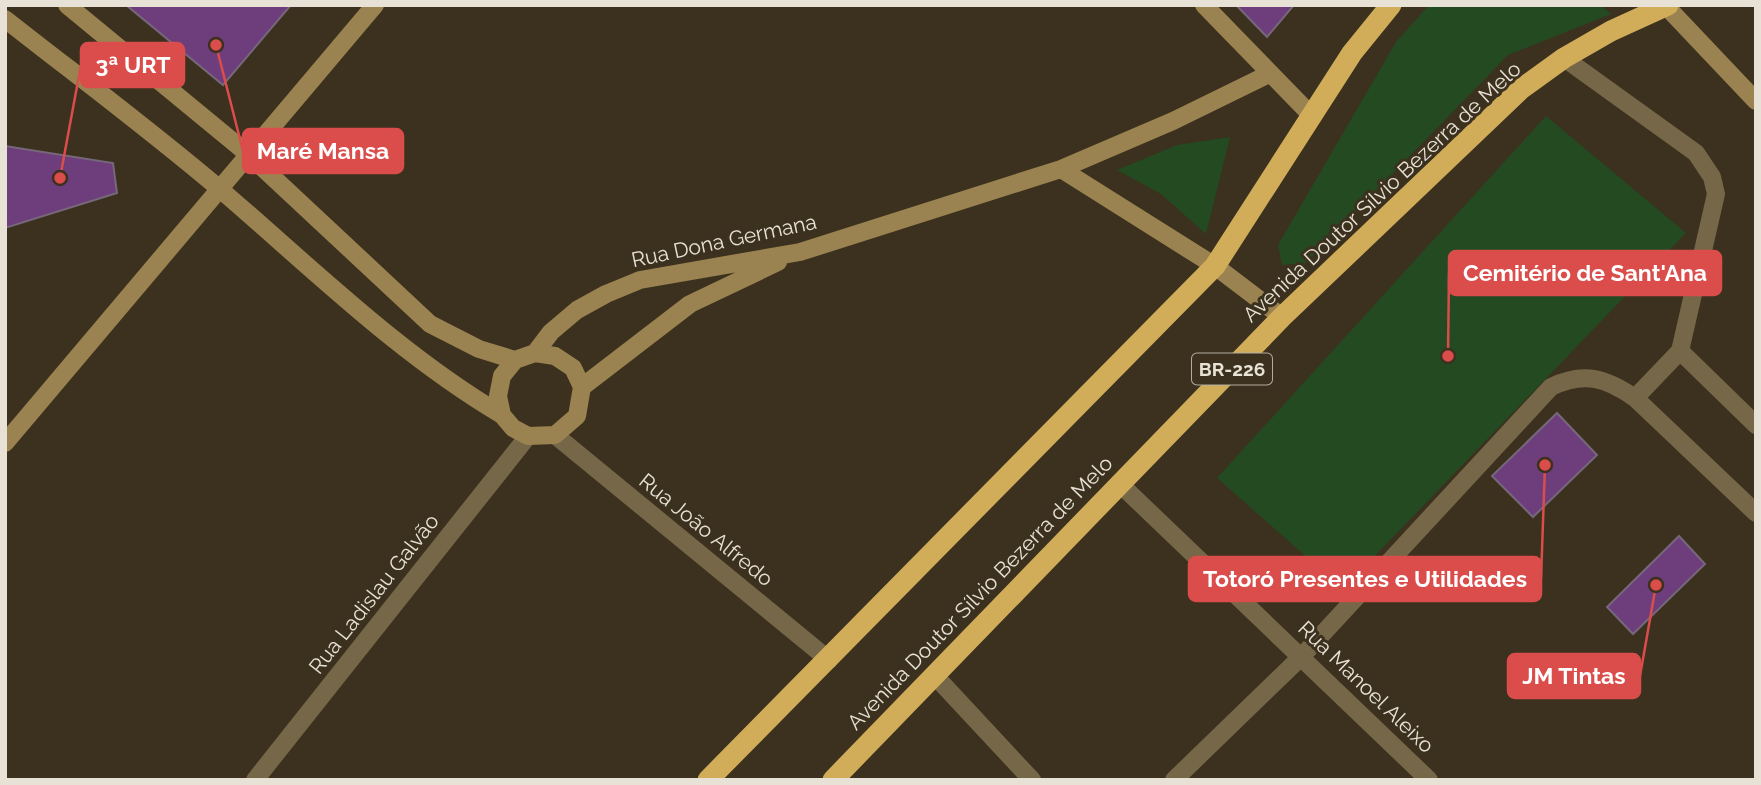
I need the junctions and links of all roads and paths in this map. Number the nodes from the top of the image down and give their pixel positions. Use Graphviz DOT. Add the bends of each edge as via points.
graph roads {
  1 [pos="67,5"];
  2 [pos="375,5"];
  3 [pos="1204,5"];
  4 [pos="1391,5"];
  5 [pos="1666,6"];
  6 [pos="5,19"];
  7 [pos="1564,58"];
  8 [pos="1269,75"];
  9 [pos="1756,101"];
  10 [pos="1312,116"];
  11 [pos="248,154"];
  12 [pos="1061,169"];
  13 [pos="219,189"];
  14 [pos="800,252"];
  15 [pos="1215,266"];
  16 [pos="1282,317"];
  17 [pos="1680,352"];
  18 [pos="535,353"];
  19 [pos="515,360"];
  20 [pos="582,387"];
  21 [pos="1635,398"];
  22 [pos="502,415"];
  23 [pos="1756,425"];
  24 [pos="555,435"];
  25 [pos="528,436"];
  26 [pos="5,443"];
  27 [pos="1119,483"];
  28 [pos="1756,513"];
  29 [pos="1302,656"];
  30 [pos="829,660"];
  31 [pos="936,677"];
  32 [pos="255,780"];
  33 [pos="708,780"];
  34 [pos="833,780"];
  35 [pos="1032,780"];
  36 [pos="1174,780"];
  37 [pos="1429,780"];
  1 -- 11 [label="main road"];
  2 -- 11 [label="main road"];
  3 -- 8 [label="main road"];
  4 -- 10 [label="highway" via="1352,53"];
  5 -- 7 [label="highway, Avenida Doutor Sílvio Bezerra de Melo / BR-226"];
  5 -- 9 [label="main road"];
  6 -- 13 [label="main road"];
  7 -- 16 [label="highway, Avenida Doutor Sílvio Bezerra de Melo / BR-226" via="1521,89"];
  7 -- 17 [label="street" via="1696,153 1712,177 1716,194"];
  8 -- 10 [label="main road"];
  8 -- 12 [label="main road, Rua Dona Germana"];
  10 -- 15 [label="highway"];
  11 -- 13 [label="main road"];
  11 -- 19 [label="main road" via="430,324 479,349"];
  12 -- 14 [label="main road, Rua Dona Germana"];
  12 -- 15 [label="main road"];
  13 -- 22 [label="main road" via="403,347"];
  13 -- 26 [label="main road"];
  14 -- 18 [label="main road, Rua Dona Germana" via="640,280 578,310 551,332"];
  14 -- 20 [label="main road" via="690,304"];
  15 -- 16 [label="main road"];
  15 -- 30 [label="highway"];
  16 -- 27 [label="highway, Avenida Doutor Sílvio Bezerra de Melo / BR-226"];
  17 -- 21 [label="street"];
  17 -- 23 [label="street"];
  18 -- 19 [label="main road"];
  18 -- 20 [label="main road" via="555,356 573,368"];
  19 -- 22 [label="main road" via="502,376 498,396"];
  20 -- 24 [label="main road" via="578,416"];
  21 -- 28 [label="street"];
  21 -- 29 [label="street" via="1610,381 1587,378 1550,387"];
  22 -- 25 [label="main road"];
  24 -- 25 [label="main road"];
  24 -- 30 [label="street, Rua João Alfredo"];
  25 -- 32 [label="street, Rua Ladislau Galvão"];
  27 -- 29 [label="street, Rua Manoel Aleixo"];
  27 -- 31 [label="highway, Avenida Doutor Sílvio Bezerra de Melo / BR-226"];
  29 -- 36 [label="street"];
  29 -- 37 [label="street, Rua Manoel Aleixo"];
  30 -- 33 [label="highway"];
  31 -- 34 [label="highway, Avenida Doutor Sílvio Bezerra de Melo / BR-226"];
  31 -- 35 [label="street"];
}
